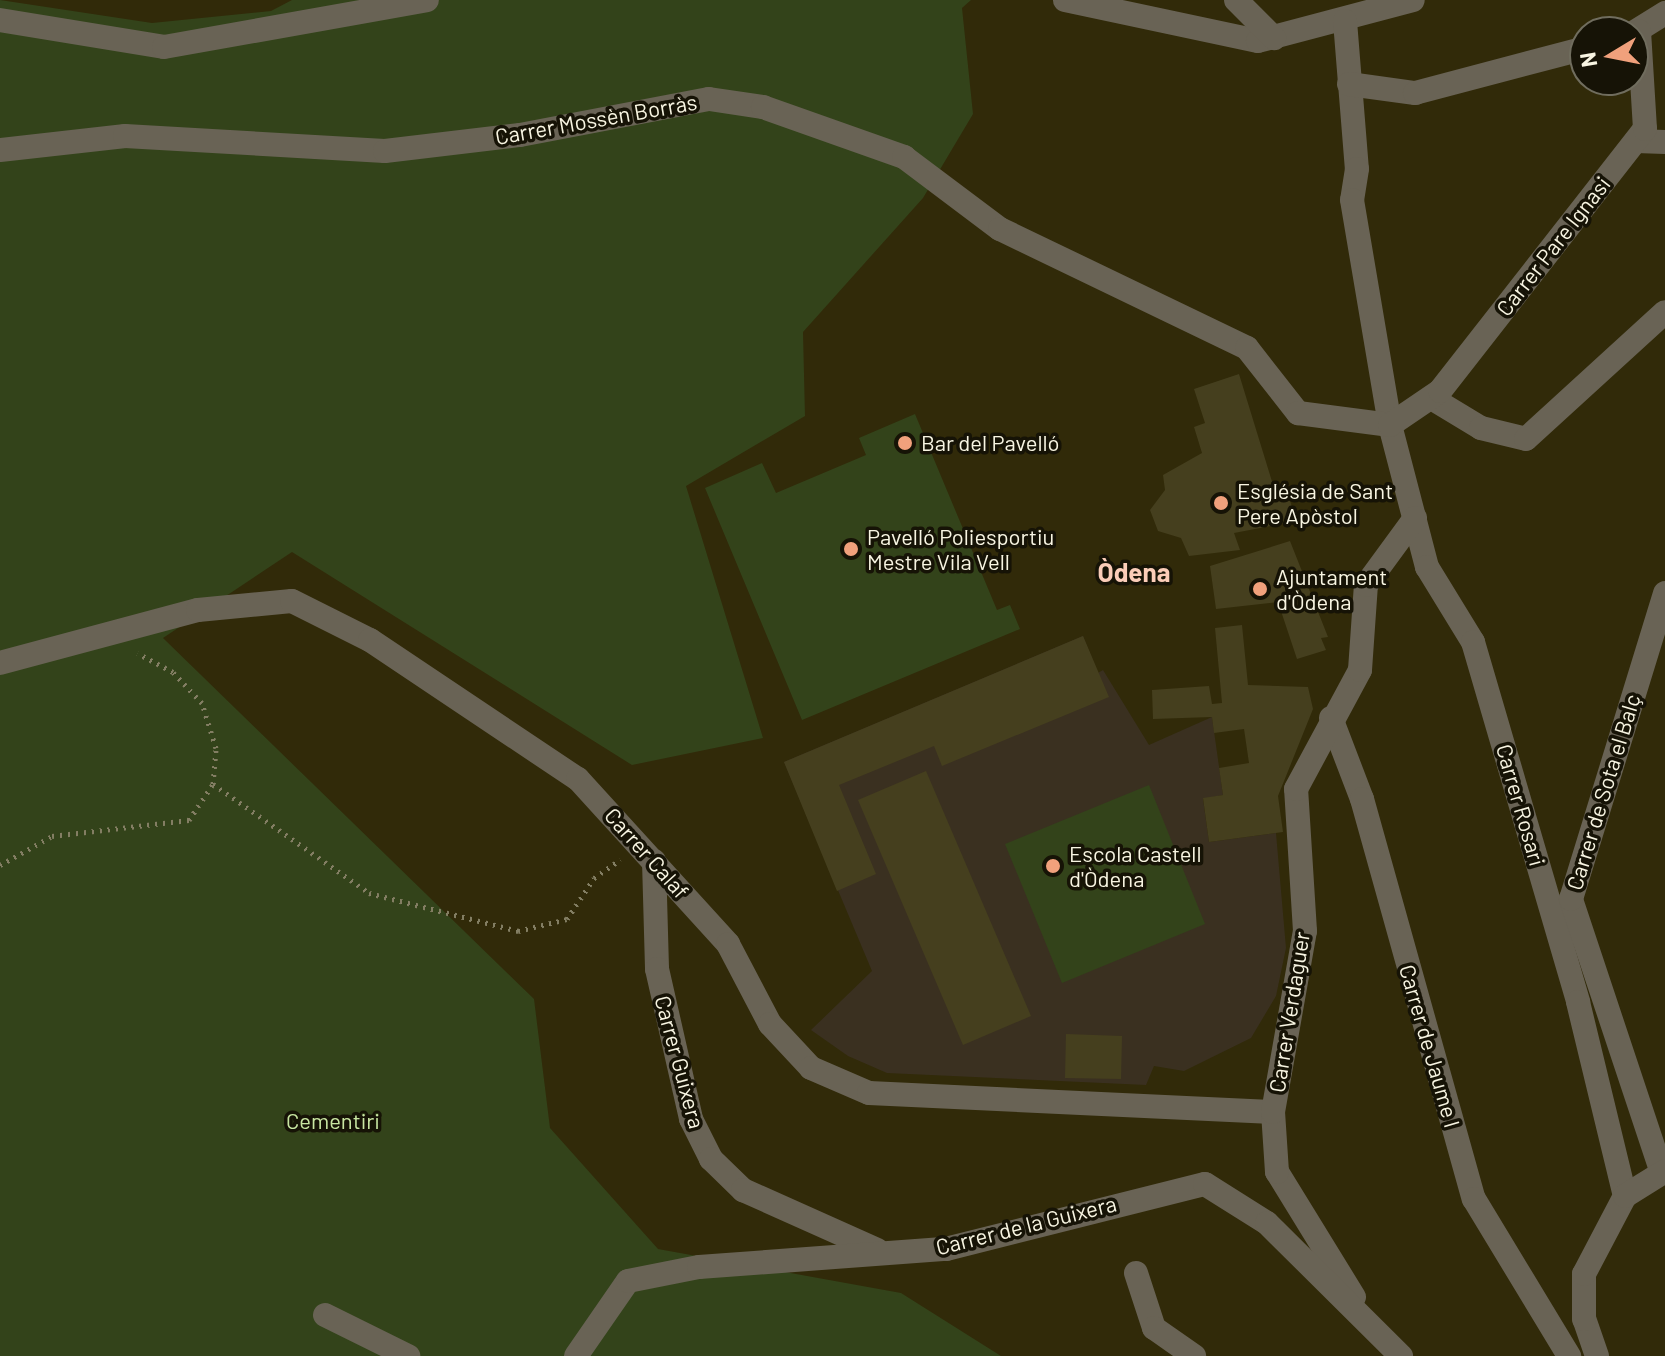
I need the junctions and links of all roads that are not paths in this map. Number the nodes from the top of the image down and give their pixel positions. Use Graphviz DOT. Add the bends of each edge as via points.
graph roads {
  1 [pos="427,0"];
  2 [pos="1065,0"];
  3 [pos="1236,0"];
  4 [pos="1407,1"];
  5 [pos="1150,11"];
  6 [pos="0,20"];
  7 [pos="1345,21"];
  8 [pos="1274,38"];
  9 [pos="1569,52"];
  10 [pos="1349,84"];
  11 [pos="1642,96"];
  12 [pos="1636,141"];
  13 [pos="1665,142"];
  14 [pos="0,150"];
  15 [pos="1665,312"];
  16 [pos="1433,399"];
  17 [pos="1390,425"];
  18 [pos="1415,518"];
  19 [pos="1662,603"];
  20 [pos="0,663"];
  21 [pos="1331,718"];
  22 [pos="647,853"];
  23 [pos="1273,1112"];
  24 [pos="1664,1172"];
  25 [pos="1625,1196"];
  26 [pos="883,1252"];
  27 [pos="1136,1273"];
  28 [pos="325,1315"];
  29 [pos="1367,1322"];
  30 [pos="408,1356"];
  31 [pos="576,1356"];
  32 [pos="1194,1356"];
  33 [pos="1401,1356"];
  34 [pos="1569,1356"];
  35 [pos="1597,1356"];
  1 -- 6 [label="street" via="164,47"];
  2 -- 5 [label="street"];
  3 -- 8 [label="street"];
  4 -- 7 [label="street"];
  5 -- 8 [label="street"];
  7 -- 8 [label="street"];
  7 -- 10 [label="street, Carrer Rosari"];
  9 -- 10 [label="street" via="1415,93"];
  10 -- 17 [label="street, Carrer Rosari" via="1352,200"];
  11 -- 12 [label="street, Carrer Pare Ignasi" via="1645,129"];
  12 -- 13 [label="street"];
  12 -- 16 [label="street, Carrer Pare Ignasi"];
  14 -- 17 [label="street, Carrer Mossèn Borràs" via="125,136 385,151 520,135 709,99 763,107 904,157 1000,229 1247,348 1298,413"];
  15 -- 16 [label="street" via="1526,439 1481,428"];
  16 -- 17 [label="street, Carrer Pare Ignasi"];
  17 -- 18 [label="street, Carrer Rosari"];
  18 -- 21 [label="street, Carrer Verdaguer" via="1366,585 1360,670"];
  18 -- 25 [label="street, Carrer Rosari" via="1427,567 1473,642 1578,1002"];
  19 -- 24 [label="street, Carrer de Sota el Balç" via="1571,899"];
  20 -- 22 [label="street, Carrer Calaf" via="111,638 198,610 292,601 370,640 578,779"];
  21 -- 23 [label="street, Carrer Verdaguer" via="1296,789 1305,931"];
  21 -- 34 [label="street, Carrer de Jaume I" via="1362,799 1474,1199"];
  22 -- 23 [label="street, Carrer Calaf" via="728,944 770,1024 811,1068 869,1093"];
  22 -- 26 [label="street, Carrer Guixera" via="657,969 691,1119 711,1159 743,1190"];
  23 -- 29 [label="street, Carrer Verdaguer" via="1277,1172"];
  24 -- 25 [label="street"];
  25 -- 35 [label="street" via="1584,1274 1584,1319"];
  26 -- 29 [label="street, Carrer de la Guixera" via="946,1249 1205,1184 1267,1223"];
  26 -- 31 [label="street, Carrer de la Guixera" via="699,1267 628,1281"];
  27 -- 32 [label="street" via="1154,1328"];
  28 -- 30 [label="street"];
  29 -- 33 [label="street, Carrer de la Guixera"];
}
